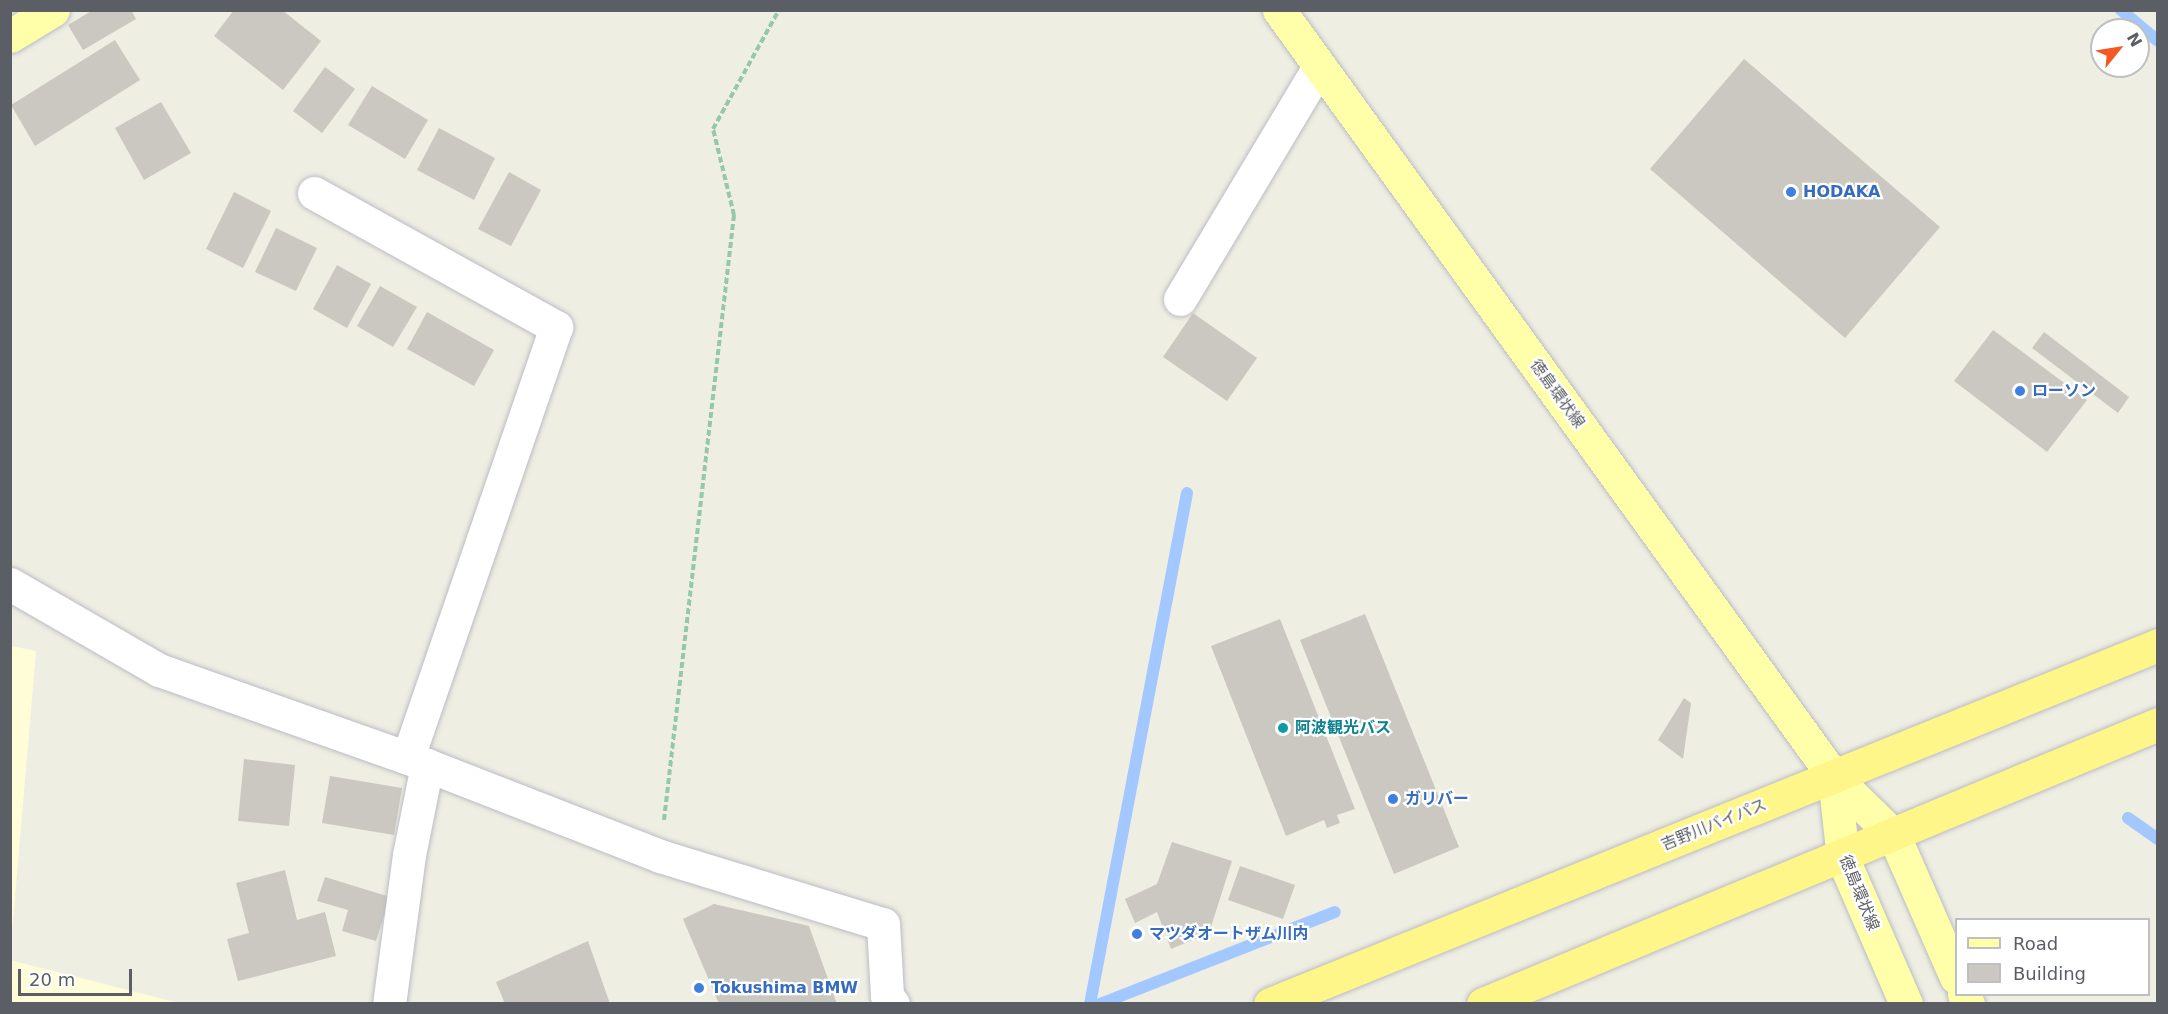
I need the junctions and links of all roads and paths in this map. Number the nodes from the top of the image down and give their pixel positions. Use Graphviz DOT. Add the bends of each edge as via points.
graph roads {
  1 [pos="53,10"];
  2 [pos="779,10"];
  3 [pos="1280,10"];
  4 [pos="10,36"];
  5 [pos="1319,66"];
  6 [pos="314,193"];
  7 [pos="1180,299"];
  8 [pos="10,585"];
  9 [pos="2157,645"];
  10 [pos="2157,724"];
  11 [pos="417,761"];
  12 [pos="1834,777"];
  13 [pos="1894,836"];
  14 [pos="660,856"];
  15 [pos="1843,859"];
  16 [pos="1955,975"];
  17 [pos="389,1004"];
  18 [pos="893,1004"];
  19 [pos="1270,1004"];
  20 [pos="1483,1004"];
  21 [pos="1906,1004"];
  1 -- 4 [label="main road"];
  2 -- 14 [label="path" via="713,129 734,215"];
  3 -- 5 [label="main road, 徳島環状線"];
  5 -- 7 [label="street"];
  5 -- 12 [label="main road, 徳島環状線"];
  6 -- 11 [label="street" via="556,327"];
  8 -- 11 [label="street" via="159,670"];
  9 -- 12 [label="highway, 吉野川バイパス"];
  10 -- 13 [label="highway"];
  11 -- 14 [label="street"];
  11 -- 17 [label="street"];
  12 -- 13 [label="main road, 徳島環状線"];
  12 -- 15 [label="main road, 徳島環状線"];
  12 -- 19 [label="highway, 吉野川バイパス"];
  13 -- 15 [label="highway"];
  13 -- 16 [label="main road, 徳島環状線"];
  14 -- 18 [label="street" via="883,924 887,996"];
  15 -- 20 [label="highway"];
  15 -- 21 [label="main road, 徳島環状線"];
}
